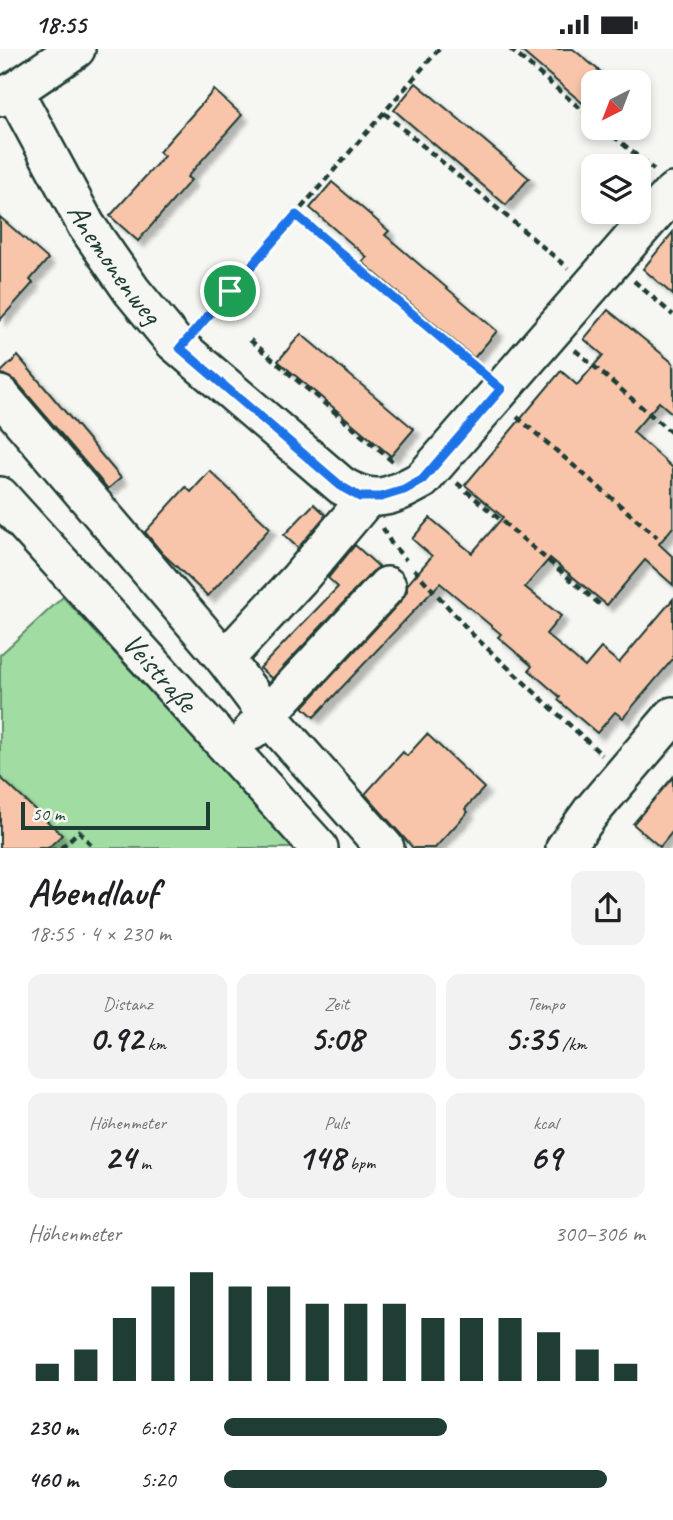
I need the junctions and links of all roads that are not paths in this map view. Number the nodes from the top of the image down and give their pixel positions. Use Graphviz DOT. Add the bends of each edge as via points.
graph roads {
  1 [pos="76,49"];
  2 [pos="35,59"];
  3 [pos="7,94"];
  4 [pos="668,185"];
  5 [pos="0,395"];
  6 [pos="0,496"];
  7 [pos="371,497"];
  8 [pos="387,586"];
  9 [pos="225,659"];
  10 [pos="267,715"];
  11 [pos="673,716"];
  12 [pos="232,752"];
  13 [pos="319,848"];
  14 [pos="385,848"];
  15 [pos="565,848"];
  1 -- 2 [label="street"];
  2 -- 3 [label="street"];
  3 -- 7 [label="street, Anemonenweg" via="86,225 132,291 180,348 342,487 360,497"];
  4 -- 7 [label="street" via="601,274 426,473 404,490"];
  5 -- 9 [label="street"];
  6 -- 12 [label="street, Veistraße"];
  7 -- 9 [label="street"];
  8 -- 10 [label="street"];
  9 -- 10 [label="street"];
  10 -- 12 [label="street"];
  10 -- 14 [label="street"];
  11 -- 15 [label="street"];
  12 -- 13 [label="street, Veistraße"];
}
